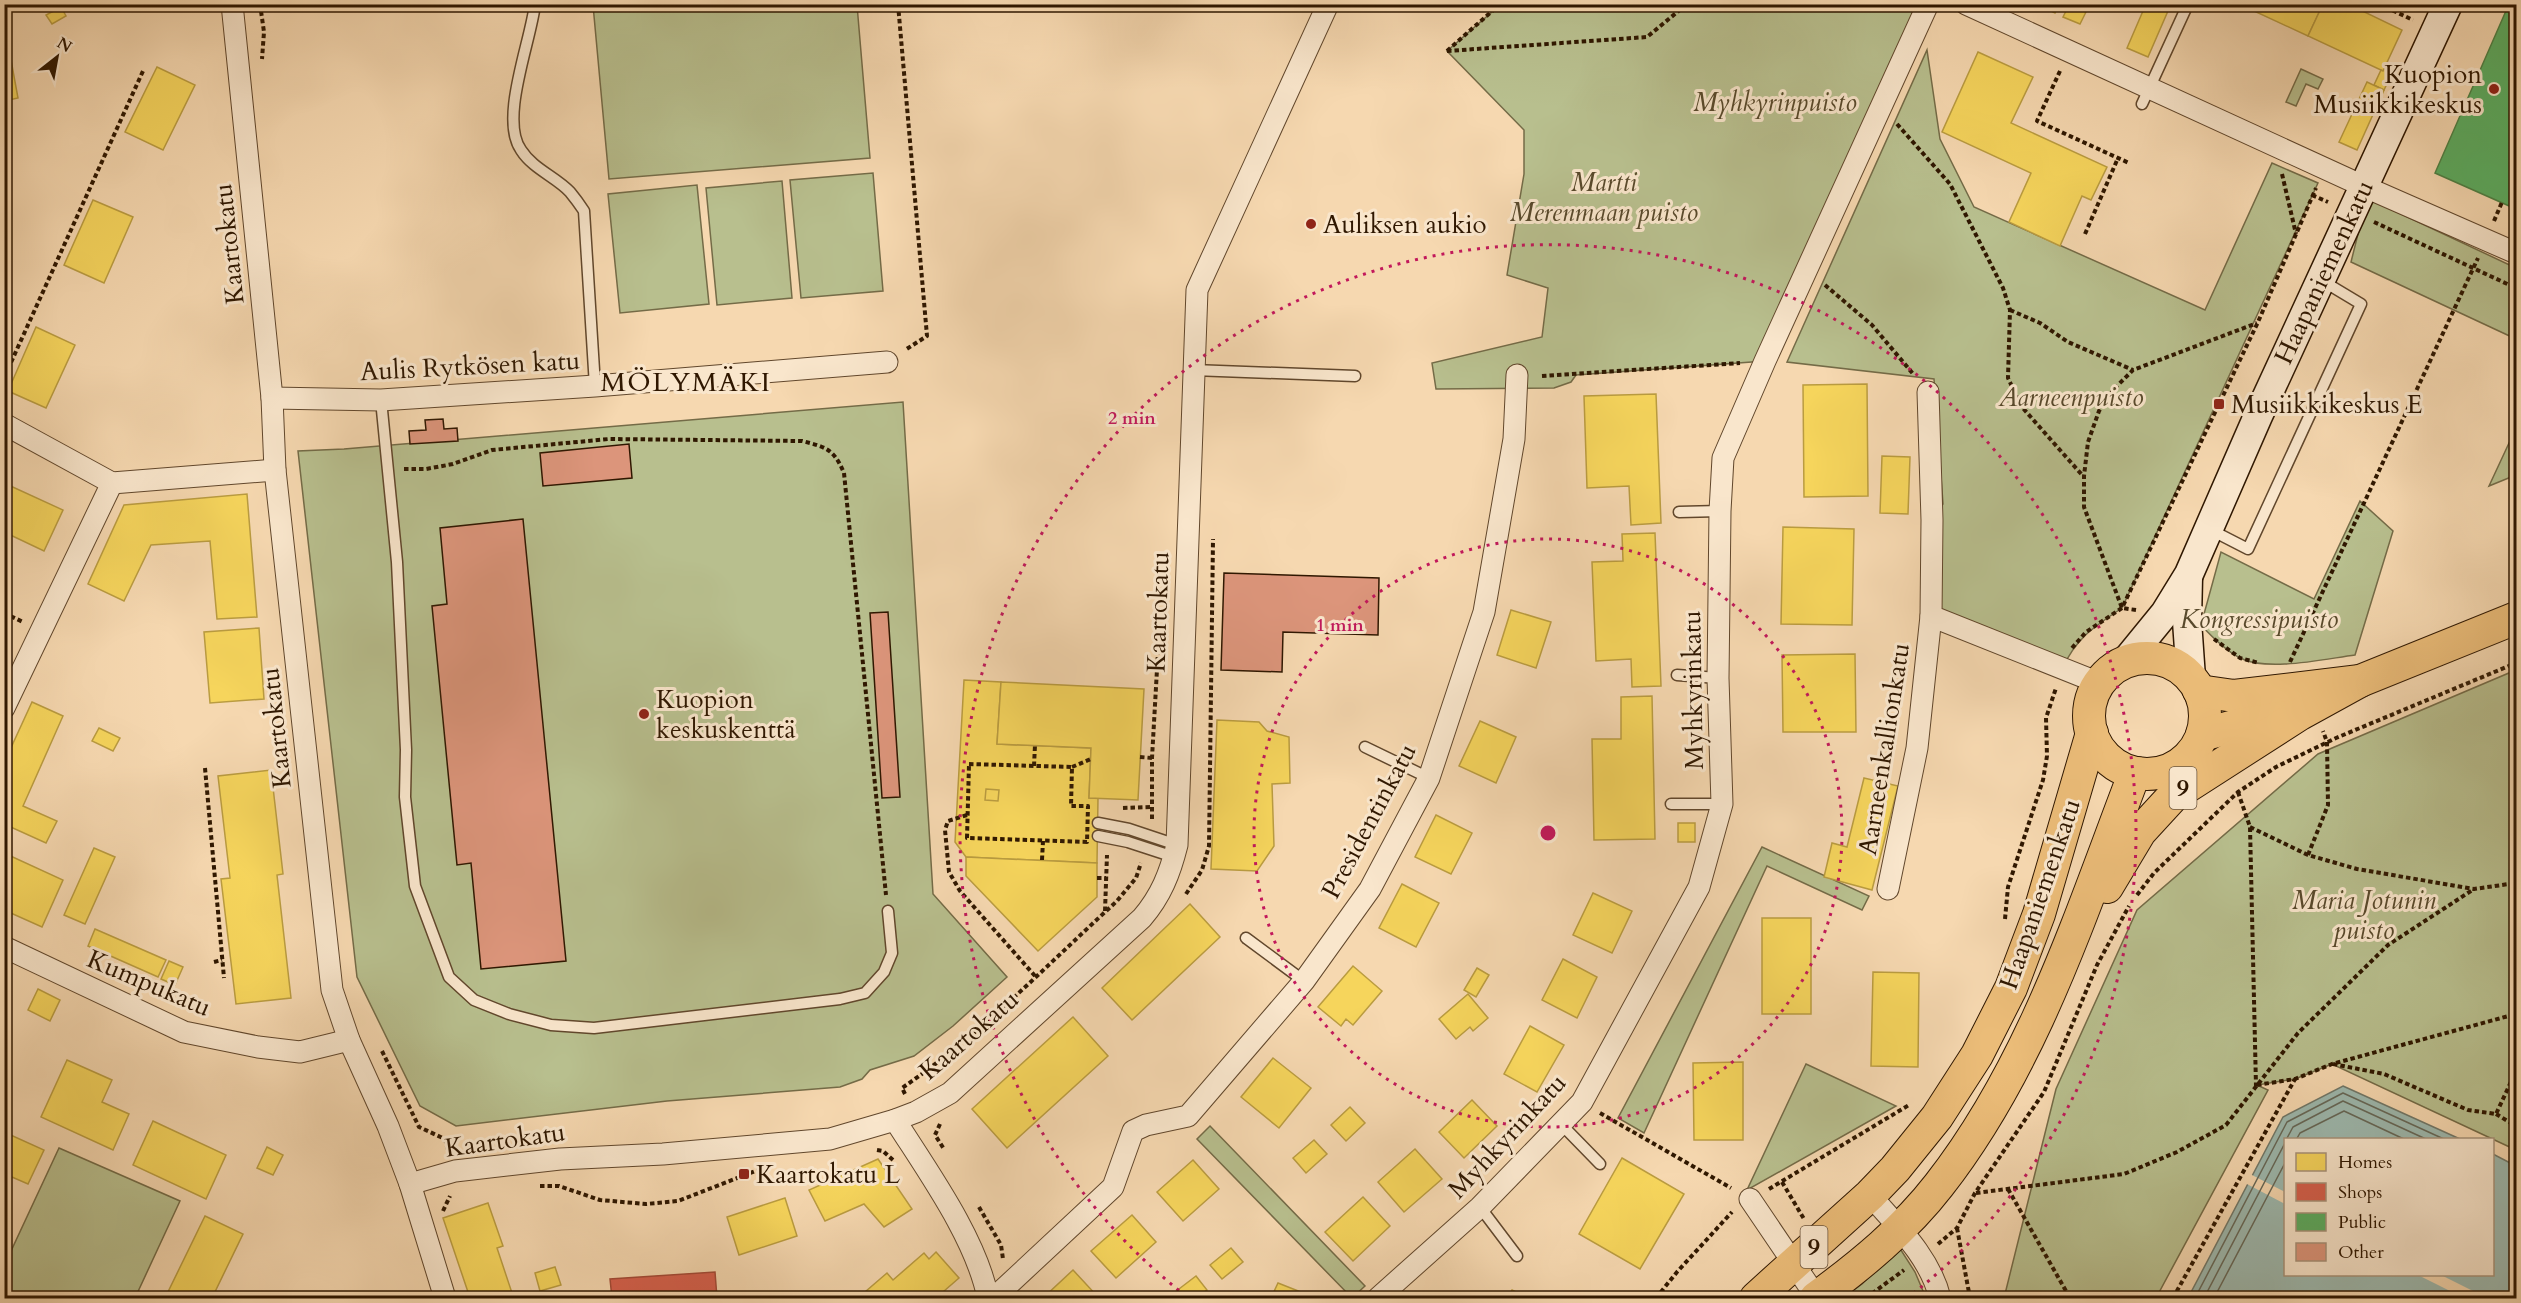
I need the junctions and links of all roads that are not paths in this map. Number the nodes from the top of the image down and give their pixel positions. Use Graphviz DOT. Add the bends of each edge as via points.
graph roads {
  1 [pos="232,4"];
  2 [pos="535,4"];
  3 [pos="1328,4"];
  4 [pos="1928,4"];
  5 [pos="1966,4"];
  6 [pos="2188,4"];
  7 [pos="2448,4"];
  8 [pos="2146,96"];
  9 [pos="2363,186"];
  10 [pos="2517,254"];
  11 [pos="2321,280"];
  12 [pos="887,362"];
  13 [pos="1193,370"];
  14 [pos="1517,375"];
  15 [pos="1355,376"];
  16 [pos="595,387"];
  17 [pos="1928,392"];
  18 [pos="272,398"];
  19 [pos="381,400"];
  20 [pos="4,424"];
  21 [pos="275,470"];
  22 [pos="112,483"];
  23 [pos="1720,511"];
  24 [pos="1678,512"];
  25 [pos="2208,529"];
  26 [pos="1931,616"];
  27 [pos="2176,617"];
  28 [pos="2517,618"];
  29 [pos="2125,662"];
  30 [pos="1677,675"];
  31 [pos="1718,678"];
  32 [pos="2099,683"];
  33 [pos="2195,684"];
  34 [pos="2301,693"];
  35 [pos="4,708"];
  36 [pos="2092,733"];
  37 [pos="2202,735"];
  38 [pos="1365,747"];
  39 [pos="2137,773"];
  40 [pos="1429,778"];
  41 [pos="1671,804"];
  42 [pos="1722,804"];
  43 [pos="1098,824"];
  44 [pos="1098,836"];
  45 [pos="1175,851"];
  46 [pos="1888,889"];
  47 [pos="888,911"];
  48 [pos="1246,938"];
  49 [pos="4,947"];
  50 [pos="2065,957"];
  51 [pos="1304,981"];
  52 [pos="349,1040"];
  53 [pos="895,1120"];
  54 [pos="1561,1124"];
  55 [pos="1600,1164"];
  56 [pos="410,1184"];
  57 [pos="1870,1195"];
  58 [pos="1750,1199"];
  59 [pos="1480,1207"];
  60 [pos="1900,1229"];
  61 [pos="1517,1256"];
  62 [pos="1795,1264"];
  63 [pos="1816,1298"];
  64 [pos="445,1299"];
  65 [pos="988,1299"];
  66 [pos="994,1299"];
  67 [pos="1378,1299"];
  68 [pos="1756,1299"];
  69 [pos="1940,1299"];
  1 -- 18 [label="street, Kaartokatu"];
  2 -- 16 [label="lane" via="514,96 514,127 519,149 570,192 584,211"];
  3 -- 13 [label="street, Kaartokatu" via="1197,290"];
  4 -- 23 [label="street, Myhkyrinkatu" via="1723,458"];
  5 -- 8 [label="street"];
  6 -- 8 [label="lane"];
  7 -- 9 [label="main road, Haapaniemenkatu"];
  8 -- 9 [label="street"];
  9 -- 10 [label="street"];
  9 -- 11 [label="main road, Haapaniemenkatu"];
  11 -- 25 [label="main road, Haapaniemenkatu"];
  11 -- 25 [label="lane" via="2361,304 2248,549"];
  12 -- 16 [label="street, Aulis Rytkösen katu"];
  13 -- 15 [label="lane"];
  13 -- 45 [label="street, Kaartokatu"];
  14 -- 40 [label="street, Presidentinkatu" via="1514,439 1484,612"];
  16 -- 19 [label="street, Aulis Rytkösen katu"];
  17 -- 26 [label="street, Aarneenkallionkatu"];
  18 -- 19 [label="street, Aulis Rytkösen katu"];
  18 -- 21 [label="street, Kaartokatu"];
  19 -- 47 [label="lane" via="397,562 405,797 415,886 449,977 474,1000 509,1014 551,1025 594,1028 840,999 865,993 884,972 892,953"];
  20 -- 22 [label="street"];
  21 -- 22 [label="street"];
  21 -- 52 [label="street, Kaartokatu" via="332,990"];
  22 -- 35 [label="street"];
  23 -- 24 [label="lane"];
  23 -- 31 [label="street, Myhkyrinkatu"];
  25 -- 27 [label="main road, Haapaniemenkatu" via="2188,574"];
  26 -- 32 [label="street, Aarneenkallionkatu"];
  26 -- 46 [label="street, Aarneenkallionkatu" via="1917,748"];
  27 -- 29 [label="main road"];
  27 -- 33 [label="main road, Haapaniemenkatu"];
  28 -- 34 [label="main road, 9" via="2360,681"];
  29 -- 32 [label="main road"];
  29 -- 33 [label="main road, 9" via="2140,658 2166,661"];
  30 -- 31 [label="lane"];
  31 -- 42 [label="street, Myhkyrinkatu"];
  32 -- 36 [label="main road, 9" via="2091,704"];
  33 -- 34 [label="main road, 9" via="2234,696"];
  33 -- 37 [label="main road, 9" via="2205,717"];
  34 -- 37 [label="main road, 9" via="2238,725"];
  34 -- 50 [label="main road, 9" via="2157,811 2140,832"];
  36 -- 39 [label="main road, 9" via="2105,756"];
  36 -- 57 [label="main road, Haapaniemenkatu / 9" via="2039,914 2011,987 1977,1055 1937,1117"];
  37 -- 39 [label="main road, 9" via="2178,764 2157,773"];
  38 -- 40 [label="lane"];
  39 -- 50 [label="main road, Haapaniemenkatu / 9"];
  40 -- 51 [label="street, Presidentinkatu" via="1370,889"];
  41 -- 42 [label="lane"];
  42 -- 54 [label="street, Myhkyrinkatu" via="1699,887 1582,1102"];
  43 -- 45 [label="lane" via="1150,836"];
  44 -- 45 [label="lane"];
  45 -- 53 [label="street, Kaartokatu" via="1162,891 1142,918 950,1092"];
  48 -- 51 [label="lane"];
  49 -- 52 [label="street, Kumpukatu" via="184,1032 300,1052"];
  50 -- 60 [label="main road, Haapaniemenkatu / 9" via="2009,1076 1972,1140"];
  51 -- 66 [label="street, Presidentinkatu" via="1188,1116 1133,1131 1113,1187"];
  52 -- 56 [label="street, Kaartokatu"];
  53 -- 56 [label="street, Kaartokatu" via="830,1139 663,1154 591,1156 455,1171"];
  53 -- 65 [label="street" via="947,1202 983,1275"];
  54 -- 55 [label="lane"];
  54 -- 59 [label="street, Myhkyrinkatu"];
  56 -- 64 [label="street"];
  57 -- 60 [label="street"];
  57 -- 62 [label="main road, 9"];
  58 -- 62 [label="street"];
  59 -- 61 [label="lane"];
  59 -- 67 [label="street, Myhkyrinkatu"];
  60 -- 63 [label="main road, 9"];
  60 -- 69 [label="street" via="1922,1257"];
  62 -- 63 [label="street"];
  62 -- 68 [label="main road, 9"];
}
